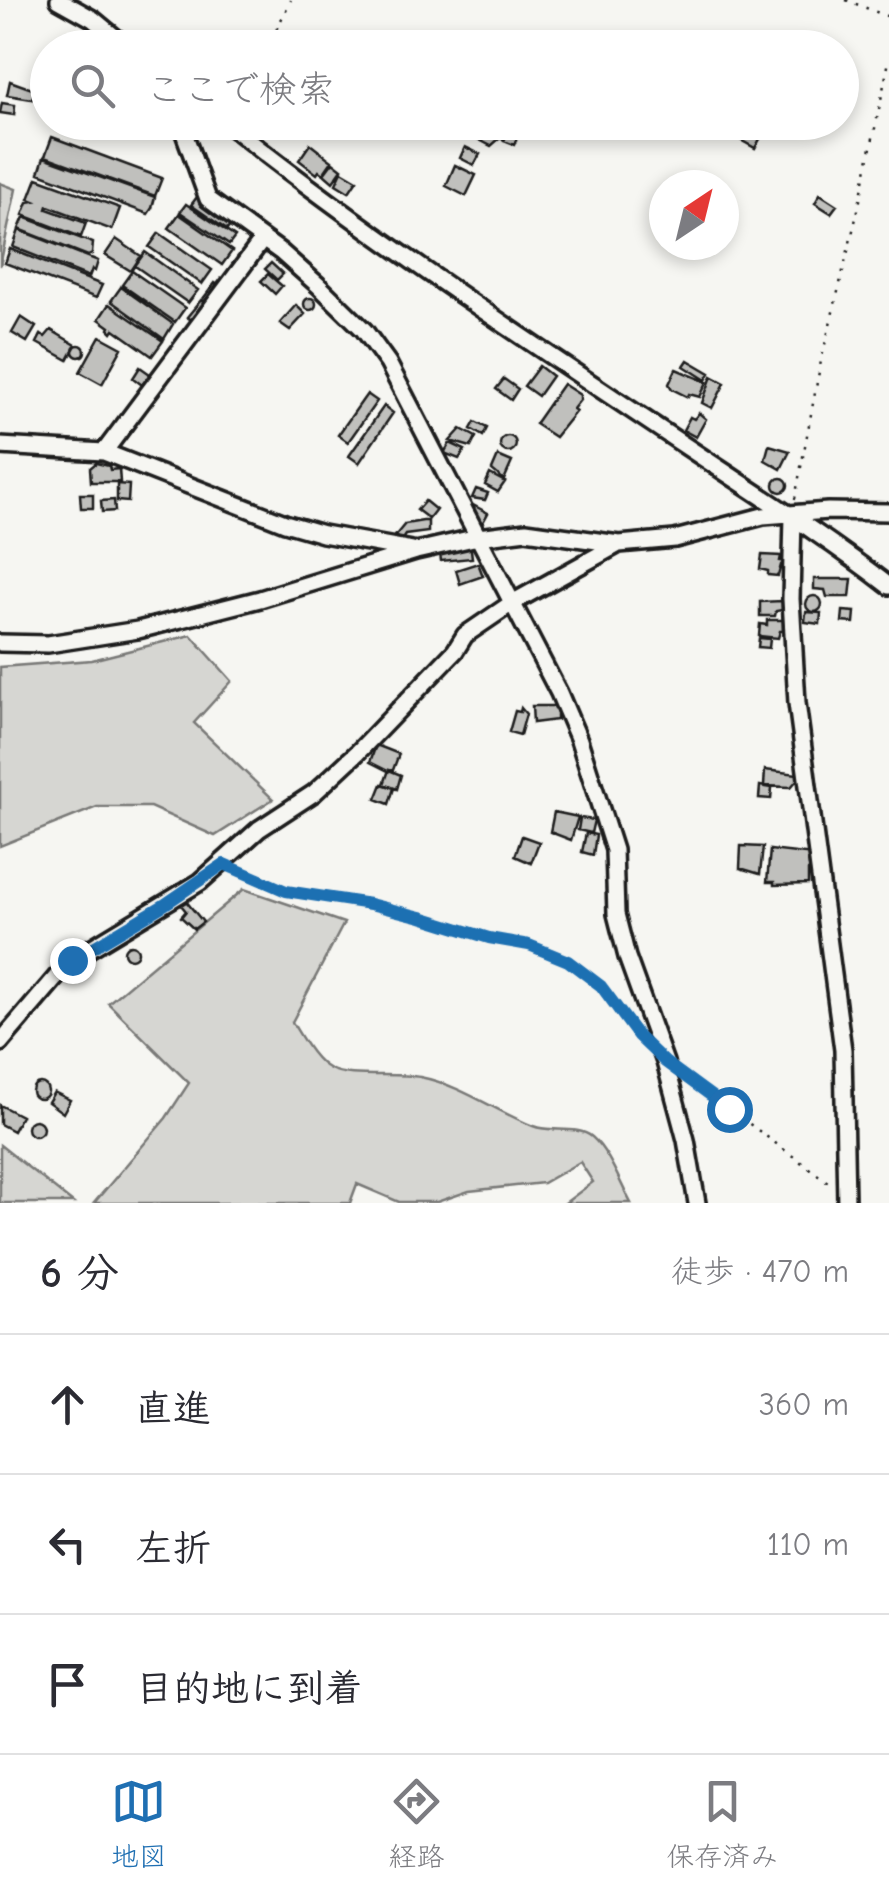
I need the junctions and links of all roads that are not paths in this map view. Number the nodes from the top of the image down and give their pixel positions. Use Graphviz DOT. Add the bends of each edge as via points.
graph roads {
  1 [pos="60,0"];
  2 [pos="106,30"];
  3 [pos="187,140"];
  4 [pos="248,140"];
  5 [pos="263,238"];
  6 [pos="0,446"];
  7 [pos="104,452"];
  8 [pos="889,512"];
  9 [pos="794,516"];
  10 [pos="478,538"];
  11 [pos="619,544"];
  12 [pos="416,551"];
  13 [pos="882,572"];
  14 [pos="889,586"];
  15 [pos="512,603"];
  16 [pos="0,644"];
  17 [pos="0,1043"];
  18 [pos="846,1199"];
  19 [pos="697,1203"];
  1 -- 2 [label="street"];
  3 -- 5 [label="street" via="208,199"];
  4 -- 9 [label="street" via="470,302"];
  5 -- 7 [label="street"];
  5 -- 10 [label="street" via="341,307 388,362"];
  6 -- 7 [label="street"];
  7 -- 12 [label="street" via="284,523"];
  8 -- 9 [label="street"];
  9 -- 11 [label="street"];
  9 -- 13 [label="street"];
  9 -- 18 [label="street" via="797,703 842,1050"];
  10 -- 11 [label="street" via="526,531"];
  10 -- 12 [label="street"];
  10 -- 15 [label="street"];
  11 -- 15 [label="street"];
  12 -- 16 [label="street" via="138,630"];
  13 -- 14 [label="street"];
  15 -- 17 [label="street" via="465,635 314,793 259,829 224,864 72,960"];
  15 -- 19 [label="street" via="579,740 614,850 616,914 665,1062"];
}
